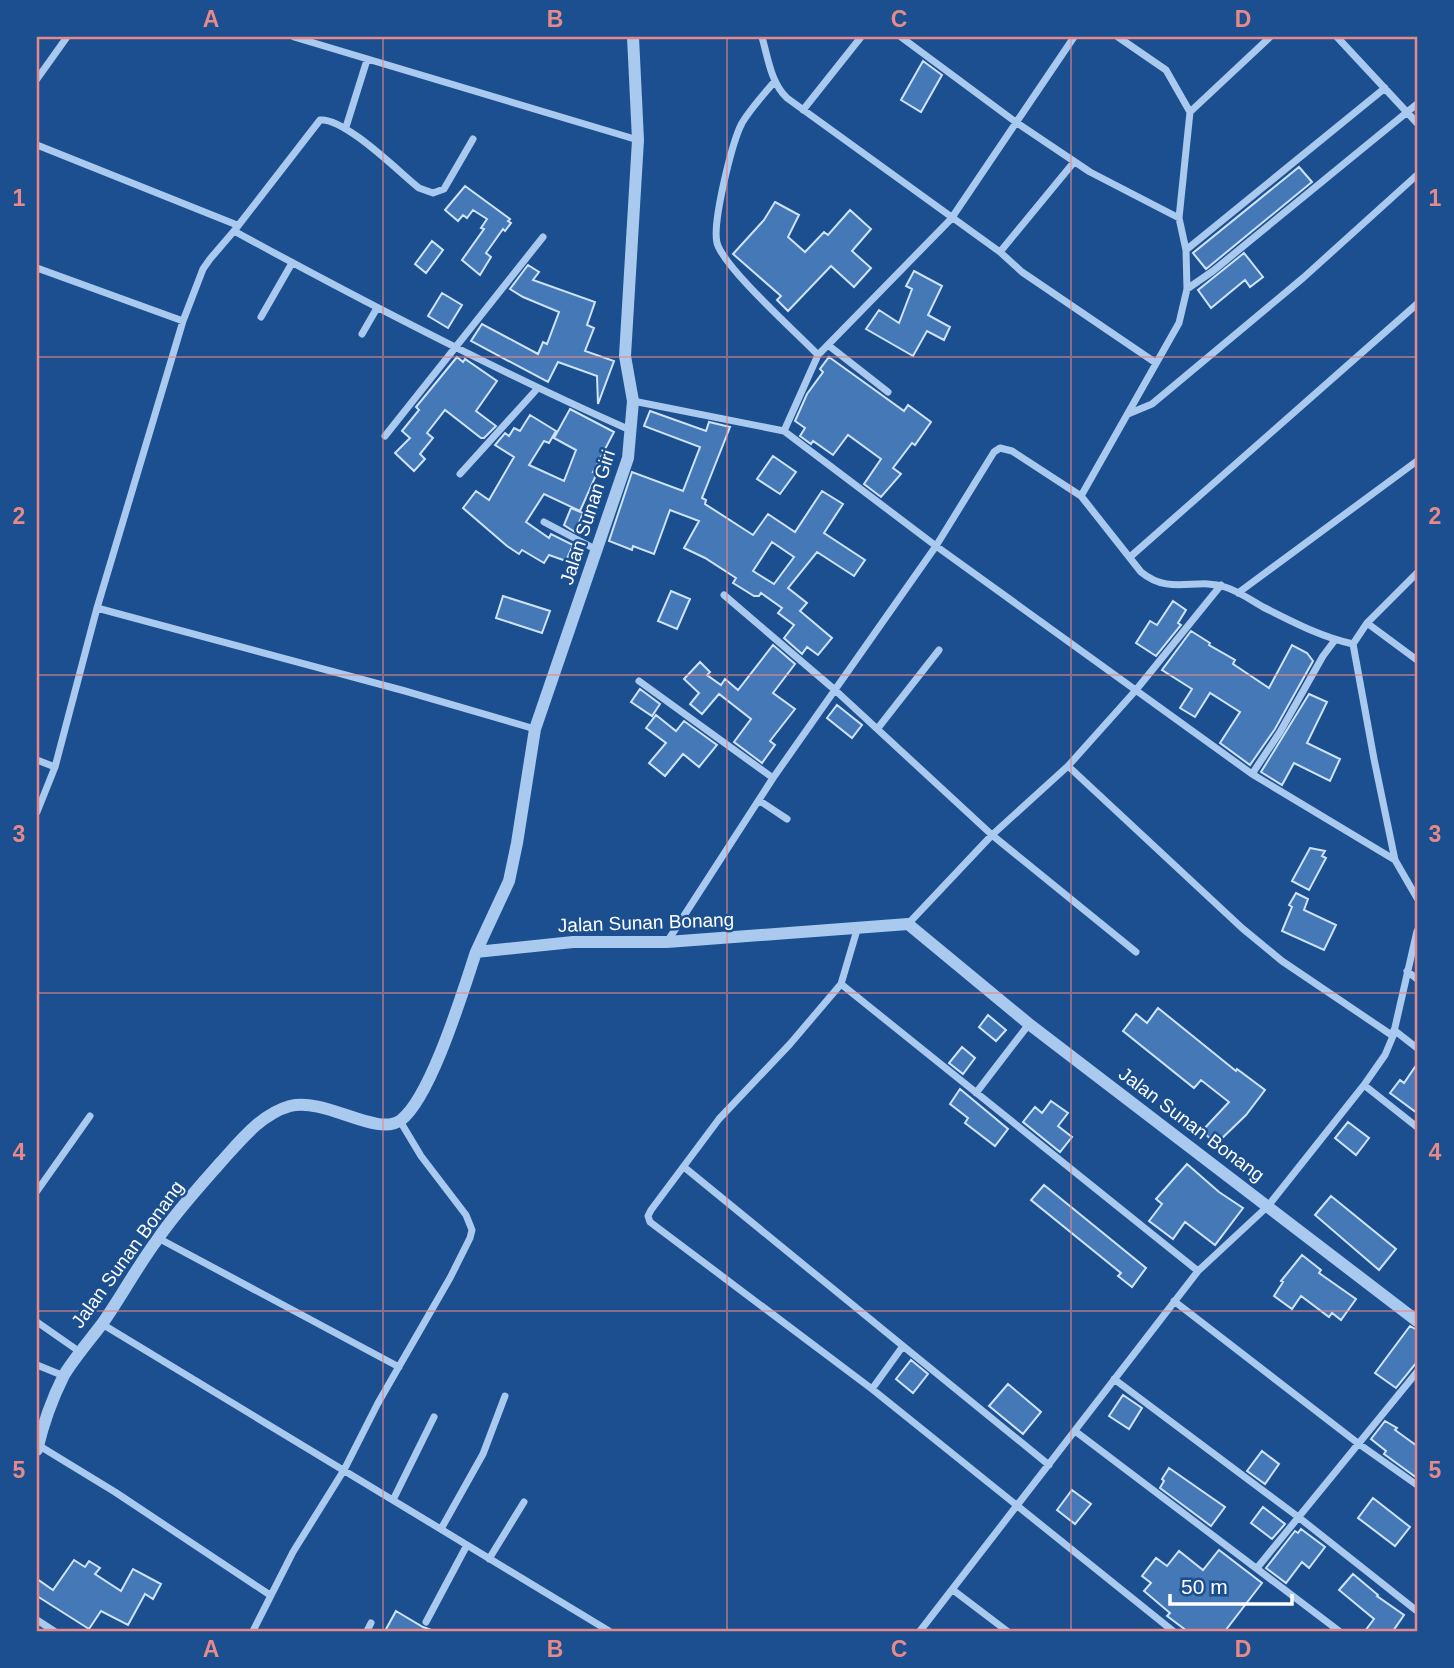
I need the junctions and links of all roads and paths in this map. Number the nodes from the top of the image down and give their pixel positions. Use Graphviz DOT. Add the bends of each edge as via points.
graph roads {
  1 [pos="67,37"];
  2 [pos="294,37"];
  3 [pos="633,37"];
  4 [pos="762,37"];
  5 [pos="862,37"];
  6 [pos="901,37"];
  7 [pos="1074,37"];
  8 [pos="1118,37"];
  9 [pos="1270,37"];
  10 [pos="1337,37"];
  11 [pos="367,60"];
  12 [pos="37,79"];
  13 [pos="775,81"];
  14 [pos="1385,88"];
  15 [pos="1417,104"];
  16 [pos="803,110"];
  17 [pos="1190,112"];
  18 [pos="1408,112"];
  19 [pos="1017,123"];
  20 [pos="1417,123"];
  21 [pos="346,127"];
  22 [pos="473,139"];
  23 [pos="638,140"];
  24 [pos="37,145"];
  25 [pos="1074,162"];
  26 [pos="1417,175"];
  27 [pos="1179,218"];
  28 [pos="951,219"];
  29 [pos="236,228"];
  30 [pos="543,237"];
  31 [pos="1186,250"];
  32 [pos="1000,252"];
  33 [pos="292,263"];
  34 [pos="37,268"];
  35 [pos="1187,289"];
  36 [pos="1417,304"];
  37 [pos="377,308"];
  38 [pos="261,317"];
  39 [pos="183,321"];
  40 [pos="362,334"];
  41 [pos="828,345"];
  42 [pos="456,347"];
  43 [pos="818,355"];
  44 [pos="1156,363"];
  45 [pos="537,389"];
  46 [pos="888,392"];
  47 [pos="634,401"];
  48 [pos="1128,414"];
  49 [pos="632,431"];
  50 [pos="783,431"];
  51 [pos="385,436"];
  52 [pos="1417,461"];
  53 [pos="460,474"];
  54 [pos="1081,496"];
  55 [pos="544,522"];
  56 [pos="936,546"];
  57 [pos="598,551"];
  58 [pos="1130,557"];
  59 [pos="1416,578"];
  60 [pos="1221,585"];
  61 [pos="1238,593"];
  62 [pos="724,595"];
  63 [pos="97,608"];
  64 [pos="1367,623"];
  65 [pos="1335,640"];
  66 [pos="1353,644"];
  67 [pos="939,650"];
  68 [pos="1417,660"];
  69 [pos="639,681"];
  70 [pos="835,690"];
  71 [pos="1136,690"];
  72 [pos="878,728"];
  73 [pos="535,729"];
  74 [pos="37,760"];
  75 [pos="1068,766"];
  76 [pos="55,767"];
  77 [pos="1252,774"];
  78 [pos="773,778"];
  79 [pos="760,801"];
  80 [pos="37,812"];
  81 [pos="787,818"];
  82 [pos="992,835"];
  83 [pos="1395,860"];
  84 [pos="1417,898"];
  85 [pos="908,924"];
  86 [pos="857,930"];
  87 [pos="1417,931"];
  88 [pos="667,942"];
  89 [pos="1136,951"];
  90 [pos="476,952"];
  91 [pos="1407,971"];
  92 [pos="1417,979"];
  93 [pos="841,984"];
  94 [pos="1029,1024"];
  95 [pos="1394,1033"];
  96 [pos="1417,1048"];
  97 [pos="1364,1085"];
  98 [pos="976,1093"];
  99 [pos="90,1116"];
  100 [pos="400,1121"];
  101 [pos="1417,1127"];
  102 [pos="684,1167"];
  103 [pos="37,1191"];
  104 [pos="1268,1206"];
  105 [pos="158,1238"];
  106 [pos="1198,1271"];
  107 [pos="1174,1301"];
  108 [pos="1417,1321"];
  109 [pos="37,1322"];
  110 [pos="102,1324"];
  111 [pos="903,1346"];
  112 [pos="80,1352"];
  113 [pos="37,1365"];
  114 [pos="399,1367"];
  115 [pos="1417,1372"];
  116 [pos="64,1376"];
  117 [pos="1114,1379"];
  118 [pos="872,1389"];
  119 [pos="505,1396"];
  120 [pos="434,1418"];
  121 [pos="1075,1431"];
  122 [pos="1359,1444"];
  123 [pos="37,1447"];
  124 [pos="1049,1465"];
  125 [pos="344,1470"];
  126 [pos="1417,1485"];
  127 [pos="393,1500"];
  128 [pos="524,1502"];
  129 [pos="1017,1508"];
  130 [pos="1297,1516"];
  131 [pos="441,1529"];
  132 [pos="467,1545"];
  133 [pos="489,1559"];
  134 [pos="1257,1568"];
  135 [pos="953,1590"];
  136 [pos="270,1595"];
  137 [pos="1417,1611"];
  138 [pos="37,1620"];
  139 [pos="426,1622"];
  140 [pos="54,1631"];
  141 [pos="253,1631"];
  142 [pos="609,1631"];
  143 [pos="920,1631"];
  144 [pos="1007,1631"];
  145 [pos="1173,1631"];
  146 [pos="1339,1631"];
  1 -- 12 [label="street"];
  2 -- 11 [label="street"];
  3 -- 23 [label="street, Jalan Sunan Giri"];
  4 -- 13 [label="street"];
  5 -- 16 [label="street"];
  6 -- 19 [label="street"];
  7 -- 19 [label="street"];
  8 -- 17 [label="street" via="1166,70"];
  9 -- 17 [label="street"];
  10 -- 14 [label="street"];
  11 -- 21 [label="street"];
  11 -- 23 [label="street"];
  13 -- 16 [label="street"];
  13 -- 43 [label="street" via="737,134 718,215 718,245 738,274"];
  14 -- 18 [label="street"];
  14 -- 31 [label="street"];
  15 -- 18 [label="street"];
  16 -- 28 [label="street"];
  17 -- 27 [label="street"];
  18 -- 20 [label="street"];
  18 -- 35 [label="street"];
  19 -- 25 [label="street"];
  19 -- 28 [label="street"];
  21 -- 22 [label="street" via="419,188 433,193 444,189"];
  21 -- 29 [label="street" via="320,120"];
  23 -- 47 [label="street, Jalan Sunan Giri" via="625,356"];
  24 -- 29 [label="street"];
  25 -- 27 [label="street"];
  25 -- 32 [label="street"];
  26 -- 48 [label="street" via="1152,404"];
  27 -- 31 [label="street"];
  28 -- 32 [label="street"];
  28 -- 41 [label="street"];
  29 -- 33 [label="street"];
  29 -- 39 [label="street" via="203,269"];
  30 -- 42 [label="street"];
  31 -- 35 [label="street"];
  32 -- 44 [label="street" via="1022,272"];
  33 -- 37 [label="street"];
  33 -- 38 [label="street"];
  34 -- 39 [label="street"];
  35 -- 44 [label="street" via="1179,323"];
  36 -- 58 [label="street"];
  37 -- 40 [label="street"];
  37 -- 42 [label="street"];
  39 -- 63 [label="street"];
  41 -- 43 [label="street"];
  41 -- 46 [label="street"];
  42 -- 45 [label="street"];
  42 -- 51 [label="street"];
  43 -- 50 [label="street"];
  44 -- 48 [label="street"];
  45 -- 49 [label="street"];
  45 -- 53 [label="street"];
  47 -- 49 [label="street, Jalan Sunan Giri"];
  47 -- 50 [label="street"];
  48 -- 54 [label="street"];
  49 -- 57 [label="street, Jalan Sunan Giri" via="628,458"];
  50 -- 56 [label="street"];
  52 -- 61 [label="street"];
  54 -- 56 [label="street" via="1012,451 1000,448 988,458"];
  54 -- 58 [label="street"];
  55 -- 57 [label="street"];
  56 -- 70 [label="street"];
  56 -- 71 [label="street"];
  57 -- 73 [label="street, Jalan Sunan Giri"];
  58 -- 60 [label="street" via="1141,572 1158,583"];
  59 -- 64 [label="street"];
  60 -- 61 [label="street"];
  60 -- 71 [label="street"];
  61 -- 65 [label="street"];
  62 -- 70 [label="street"];
  63 -- 73 [label="street"];
  63 -- 76 [label="street"];
  64 -- 66 [label="street"];
  64 -- 68 [label="street"];
  65 -- 66 [label="street"];
  65 -- 77 [label="street"];
  66 -- 83 [label="street"];
  67 -- 72 [label="street"];
  69 -- 78 [label="street"];
  70 -- 72 [label="street"];
  70 -- 78 [label="street"];
  71 -- 75 [label="street"];
  71 -- 77 [label="street"];
  72 -- 82 [label="street"];
  73 -- 90 [label="street, Jalan Sunan Giri" via="509,881"];
  74 -- 76 [label="street"];
  75 -- 82 [label="street"];
  75 -- 95 [label="street" via="1282,961"];
  76 -- 80 [label="street"];
  77 -- 83 [label="street"];
  78 -- 79 [label="street"];
  79 -- 81 [label="street"];
  79 -- 88 [label="street"];
  82 -- 85 [label="street"];
  82 -- 89 [label="street"];
  83 -- 84 [label="street"];
  85 -- 86 [label="street, Jalan Sunan Bonang"];
  85 -- 94 [label="street, Jalan Sunan Bonang"];
  86 -- 88 [label="street, Jalan Sunan Bonang"];
  86 -- 93 [label="street"];
  87 -- 91 [label="street"];
  88 -- 90 [label="street, Jalan Sunan Bonang" via="573,942"];
  90 -- 100 [label="street" via="438,1058 419,1098"];
  91 -- 92 [label="street"];
  91 -- 95 [label="street"];
  93 -- 98 [label="street"];
  93 -- 102 [label="street" via="719,1119"];
  94 -- 98 [label="street"];
  94 -- 104 [label="street, Jalan Sunan Bonang"];
  95 -- 96 [label="street"];
  95 -- 97 [label="street"];
  97 -- 101 [label="street"];
  97 -- 104 [label="street"];
  98 -- 106 [label="street"];
  99 -- 103 [label="street"];
  100 -- 105 [label="street, Jalan Sunan Bonang" via="379,1125 317,1105 281,1109 238,1143"];
  100 -- 114 [label="street" via="472,1230"];
  102 -- 111 [label="street"];
  102 -- 118 [label="street" via="651,1210 650,1222"];
  104 -- 106 [label="street"];
  104 -- 108 [label="street, Jalan Sunan Bonang"];
  105 -- 110 [label="street, Jalan Sunan Bonang"];
  105 -- 114 [label="street"];
  106 -- 107 [label="street"];
  107 -- 117 [label="street"];
  107 -- 122 [label="street"];
  109 -- 112 [label="street"];
  110 -- 112 [label="street, Jalan Sunan Bonang"];
  110 -- 125 [label="street"];
  111 -- 118 [label="street"];
  111 -- 124 [label="street"];
  112 -- 116 [label="street, Jalan Sunan Bonang"];
  113 -- 116 [label="street"];
  114 -- 125 [label="street"];
  115 -- 122 [label="street"];
  116 -- 123 [label="street, Jalan Sunan Bonang"];
  117 -- 121 [label="street"];
  117 -- 130 [label="street"];
  118 -- 129 [label="street"];
  119 -- 131 [label="street" via="483,1454"];
  120 -- 127 [label="street"];
  121 -- 124 [label="street"];
  121 -- 134 [label="street"];
  122 -- 126 [label="street"];
  122 -- 130 [label="street"];
  123 -- 136 [label="street" via="115,1492"];
  124 -- 129 [label="street"];
  125 -- 127 [label="street"];
  125 -- 136 [label="street"];
  127 -- 131 [label="street"];
  128 -- 133 [label="street"];
  129 -- 135 [label="street"];
  129 -- 145 [label="street"];
  130 -- 134 [label="street"];
  130 -- 137 [label="street"];
  131 -- 132 [label="street"];
  132 -- 133 [label="street"];
  132 -- 139 [label="street"];
  133 -- 142 [label="street"];
  134 -- 146 [label="street"];
  135 -- 143 [label="street"];
  135 -- 144 [label="street"];
  136 -- 141 [label="street"];
  138 -- 140 [label="street"];
}
